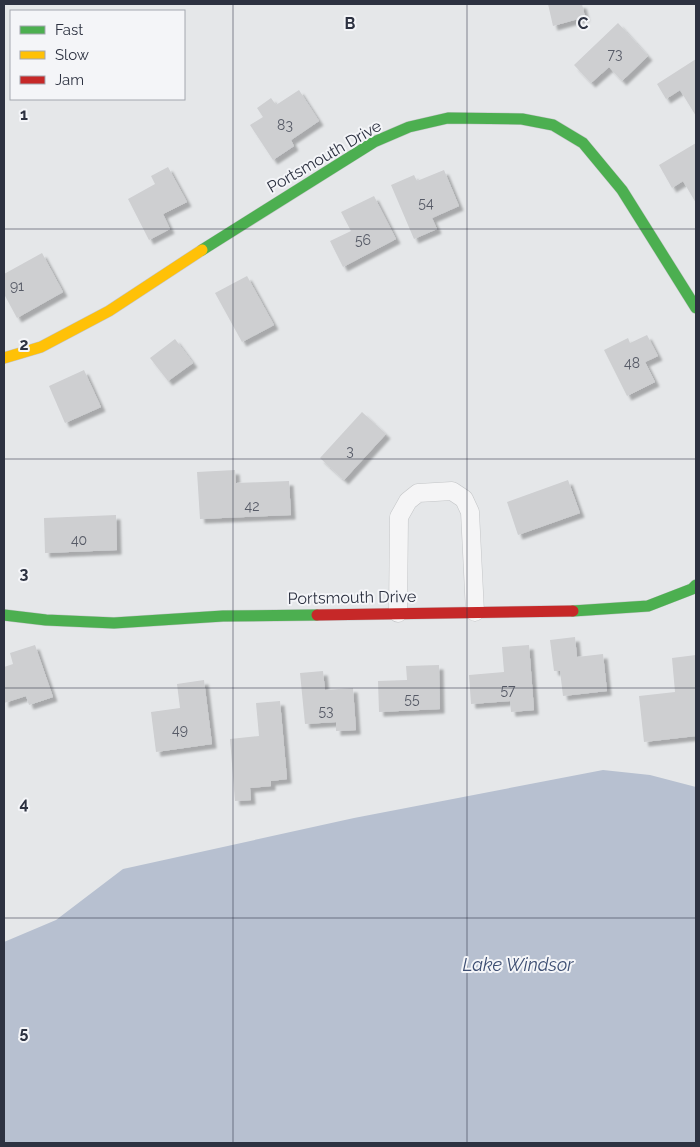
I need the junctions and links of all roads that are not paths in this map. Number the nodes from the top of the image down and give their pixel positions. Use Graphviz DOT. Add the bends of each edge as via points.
graph roads {
  1 [pos="696,308"];
  2 [pos="4,358"];
  3 [pos="696,584"];
  4 [pos="475,612"];
  5 [pos="398,613"];
  6 [pos="4,615"];
  1 -- 2 [label="street, Portsmouth Drive" via="622,190 583,142 553,126 522,119 448,118 409,127 374,142 264,209 109,311 41,347"];
  3 -- 4 [label="street, Portsmouth Drive" via="692,589 648,606"];
  4 -- 5 [label="street, Portsmouth Drive"];
  4 -- 5 [label="street" via="470,512 464,499 452,491 418,493 408,501 399,517"];
  5 -- 6 [label="street, Portsmouth Drive" via="223,616 114,623"];
}
